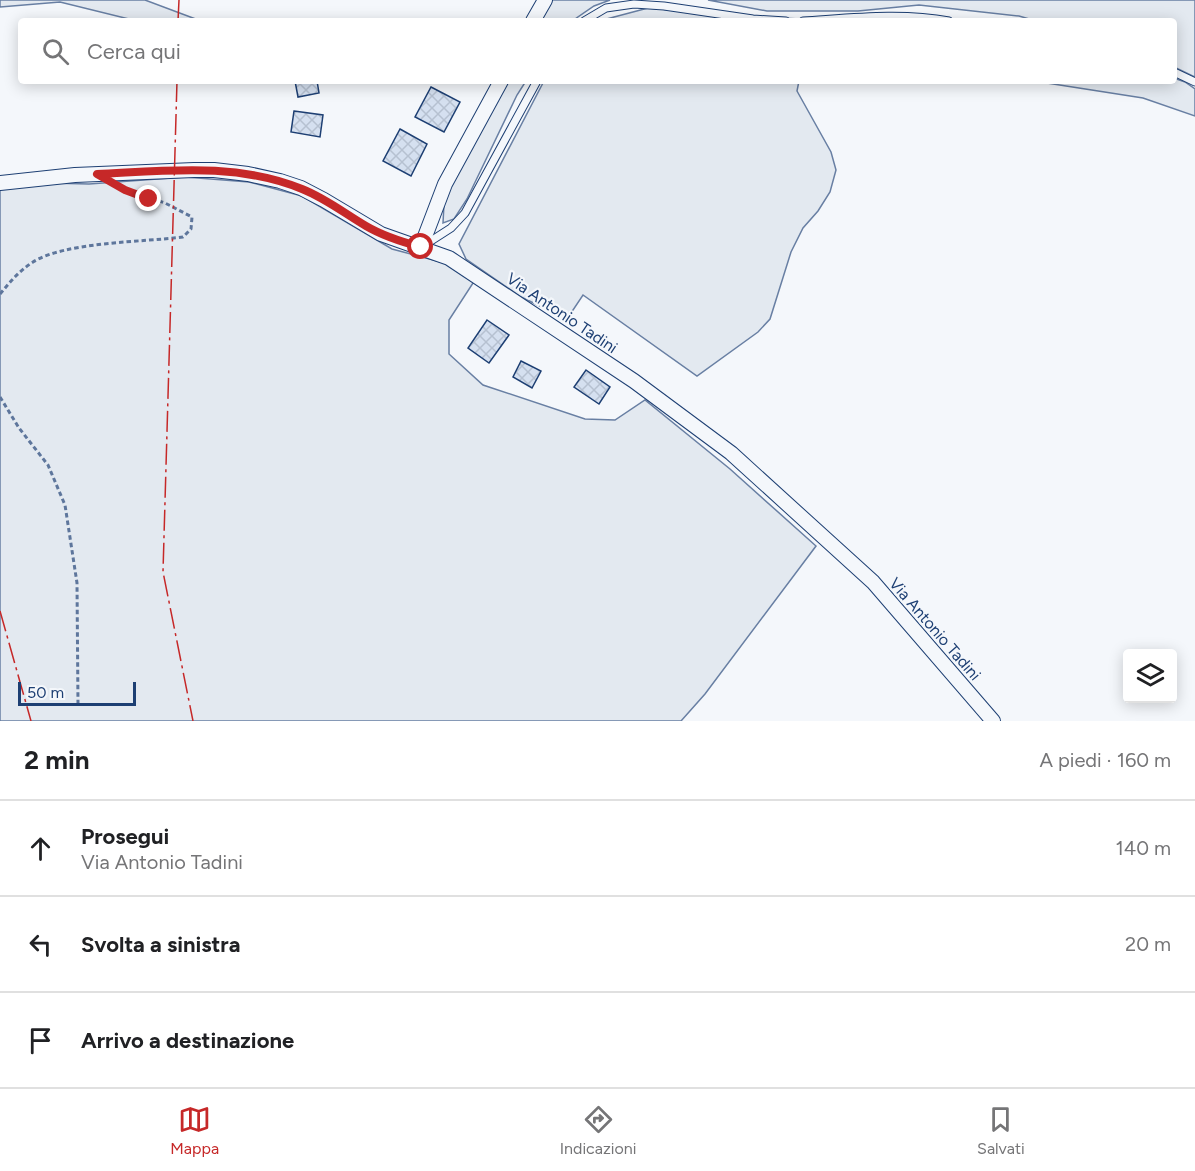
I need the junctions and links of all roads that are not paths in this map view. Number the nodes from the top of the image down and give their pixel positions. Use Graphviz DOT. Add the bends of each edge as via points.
graph roads {
  1 [pos="545,0"];
  2 [pos="535,18"];
  3 [pos="589,18"];
  4 [pos="746,18"];
  5 [pos="851,18"];
  6 [pos="933,18"];
  7 [pos="1177,73"];
  8 [pos="1195,82"];
  9 [pos="499,84"];
  10 [pos="535,84"];
  11 [pos="0,183"];
  12 [pos="421,247"];
  13 [pos="993,721"];
  1 -- 2 [label="street"];
  3 -- 4 [label="lane" via="606,8 634,4"];
  5 -- 6 [label="lane"];
  7 -- 8 [label="lane"];
  9 -- 12 [label="street" via="445,184"];
  10 -- 12 [label="lane" via="465,213 451,228"];
  11 -- 12 [label="street, Via Antonio Tadini" via="97,174 214,170 259,176 301,188 381,234"];
  12 -- 13 [label="street, Via Antonio Tadini" via="449,258 484,281 634,381 731,453 873,582"];
}
